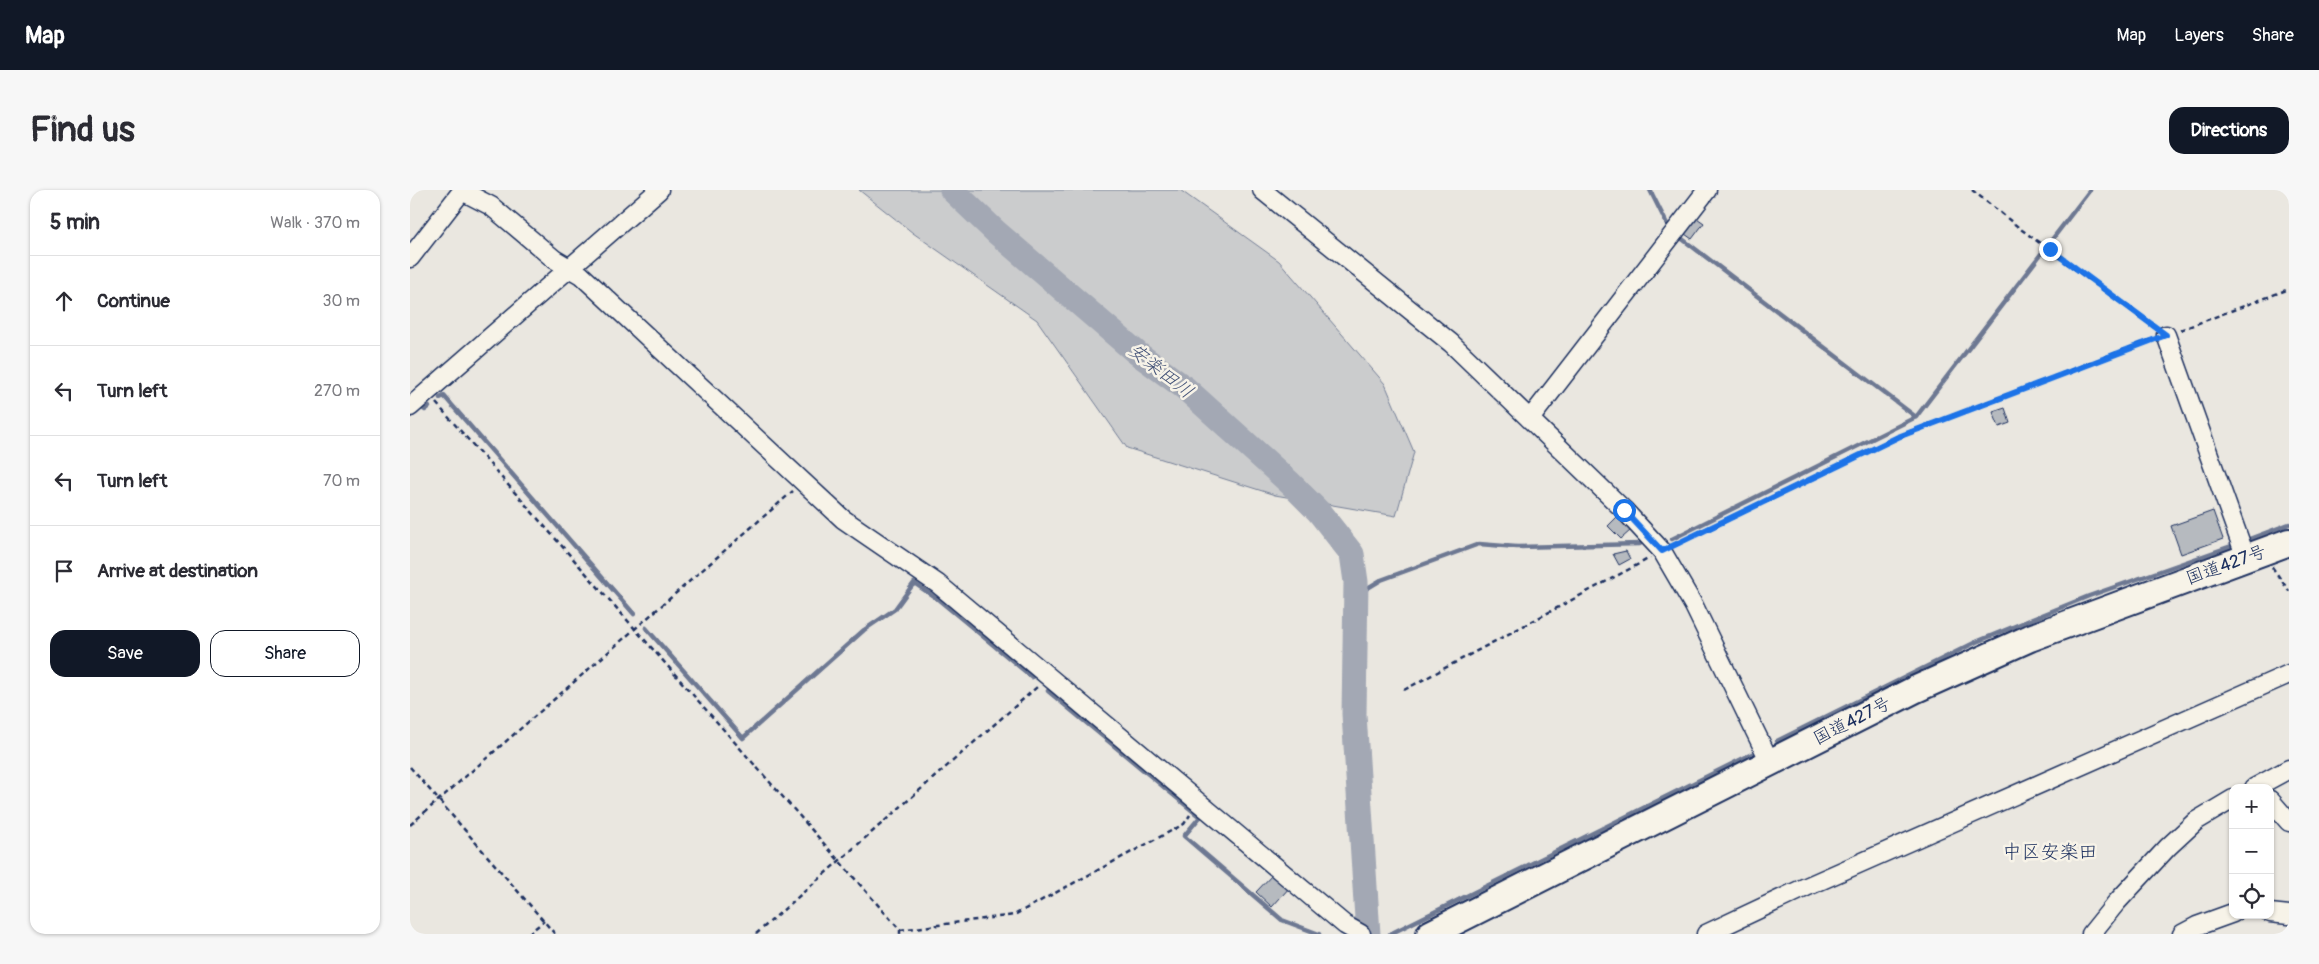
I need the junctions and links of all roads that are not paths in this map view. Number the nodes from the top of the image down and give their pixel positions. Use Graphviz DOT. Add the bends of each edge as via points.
graph roads {
  1 [pos="659,190"];
  2 [pos="1262,190"];
  3 [pos="1706,190"];
  4 [pos="410,258"];
  5 [pos="570,269"];
  6 [pos="2166,335"];
  7 [pos="410,408"];
  8 [pos="1530,419"];
  9 [pos="2289,542"];
  10 [pos="2254,555"];
  11 [pos="2289,674"];
  12 [pos="1770,762"];
  13 [pos="2289,769"];
  14 [pos="2262,784"];
  15 [pos="2229,801"];
  16 [pos="2274,805"];
  17 [pos="2289,822"];
  18 [pos="2274,913"];
  19 [pos="2229,914"];
  20 [pos="2289,915"];
  21 [pos="1361,934"];
  22 [pos="1430,934"];
  23 [pos="1706,934"];
  24 [pos="2091,934"];
  25 [pos="2182,934"];
  1 -- 5 [label="street"];
  2 -- 8 [label="street" via="1451,344"];
  3 -- 8 [label="street"];
  4 -- 5 [label="street" via="462,192 491,206 554,260"];
  5 -- 7 [label="street"];
  5 -- 21 [label="street" via="581,275 843,519 938,584 1346,926"];
  6 -- 10 [label="street"];
  8 -- 12 [label="street" via="1662,551 1694,606"];
  9 -- 10 [label="highway, 国道427号"];
  10 -- 12 [label="highway, 国道427号" via="2030,638 1914,690"];
  11 -- 23 [label="street"];
  12 -- 22 [label="highway, 国道427号"];
  13 -- 14 [label="street"];
  15 -- 24 [label="street" via="2196,821 2168,847"];
  16 -- 17 [label="street"];
  18 -- 20 [label="street"];
  19 -- 25 [label="street"];
}
